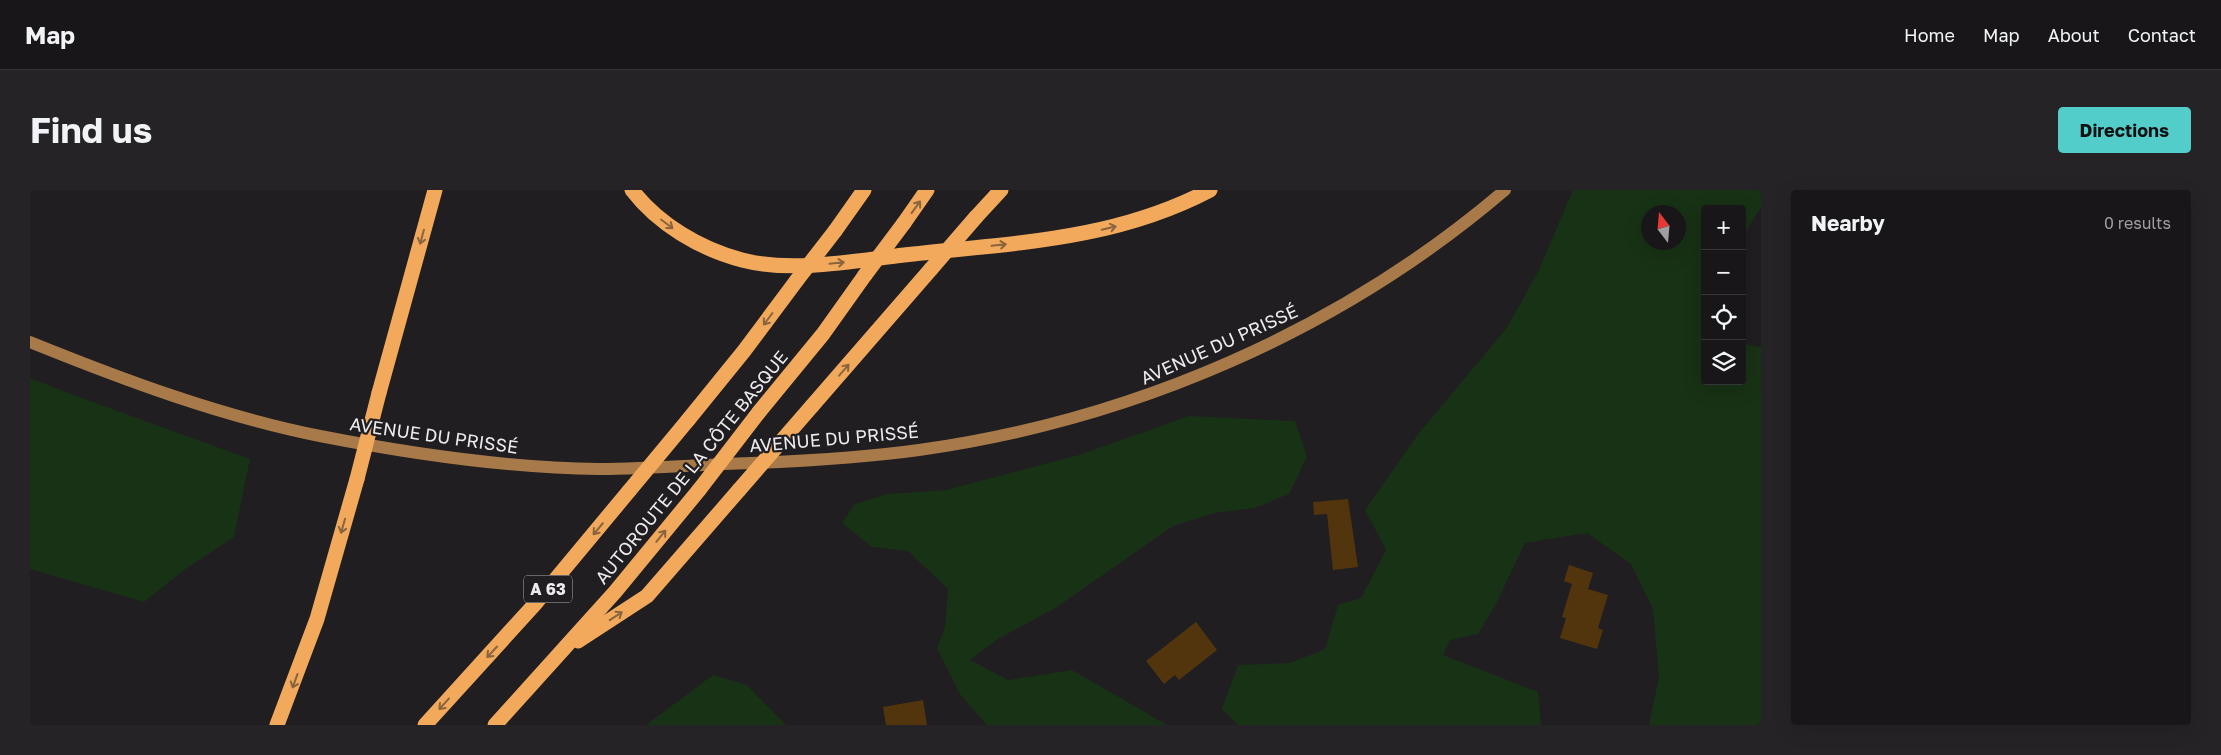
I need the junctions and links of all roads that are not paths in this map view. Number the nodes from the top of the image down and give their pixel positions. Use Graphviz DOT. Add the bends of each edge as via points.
graph roads {
  1 [pos="435,190"];
  2 [pos="632,190"];
  3 [pos="864,190"];
  4 [pos="927,190"];
  5 [pos="1001,190"];
  6 [pos="1210,190"];
  7 [pos="1504,190"];
  8 [pos="30,342"];
  9 [pos="560,652"];
  10 [pos="277,725"];
  11 [pos="425,725"];
  12 [pos="495,725"];
  1 -- 10 [label="highway, one-way, bridge" via="318,619"];
  2 -- 6 [label="highway, one-way" via="672,228 717,252 743,261 787,265 828,264 1061,238 1142,220"];
  3 -- 11 [label="highway, AUTOROUTE DE LA CÔTE BASQUE / A 63, one-way, bridge" via="744,351 688,420 535,604"];
  9 -- 4 [label="highway, AUTOROUTE DE LA CÔTE BASQUE / A 63, one-way, bridge" via="615,592 823,334"];
  9 -- 5 [label="highway, one-way, bridge" via="647,596"];
  7 -- 8 [label="main road, AVENUE DU PRISSÉ" via="1437,243 1385,278 1318,318 1212,370 1147,395 1056,422 998,436 879,455 602,469 497,463 418,453 316,435 213,408 114,375"];
  9 -- 12 [label="highway, AUTOROUTE DE LA CÔTE BASQUE / A 63"];
}
